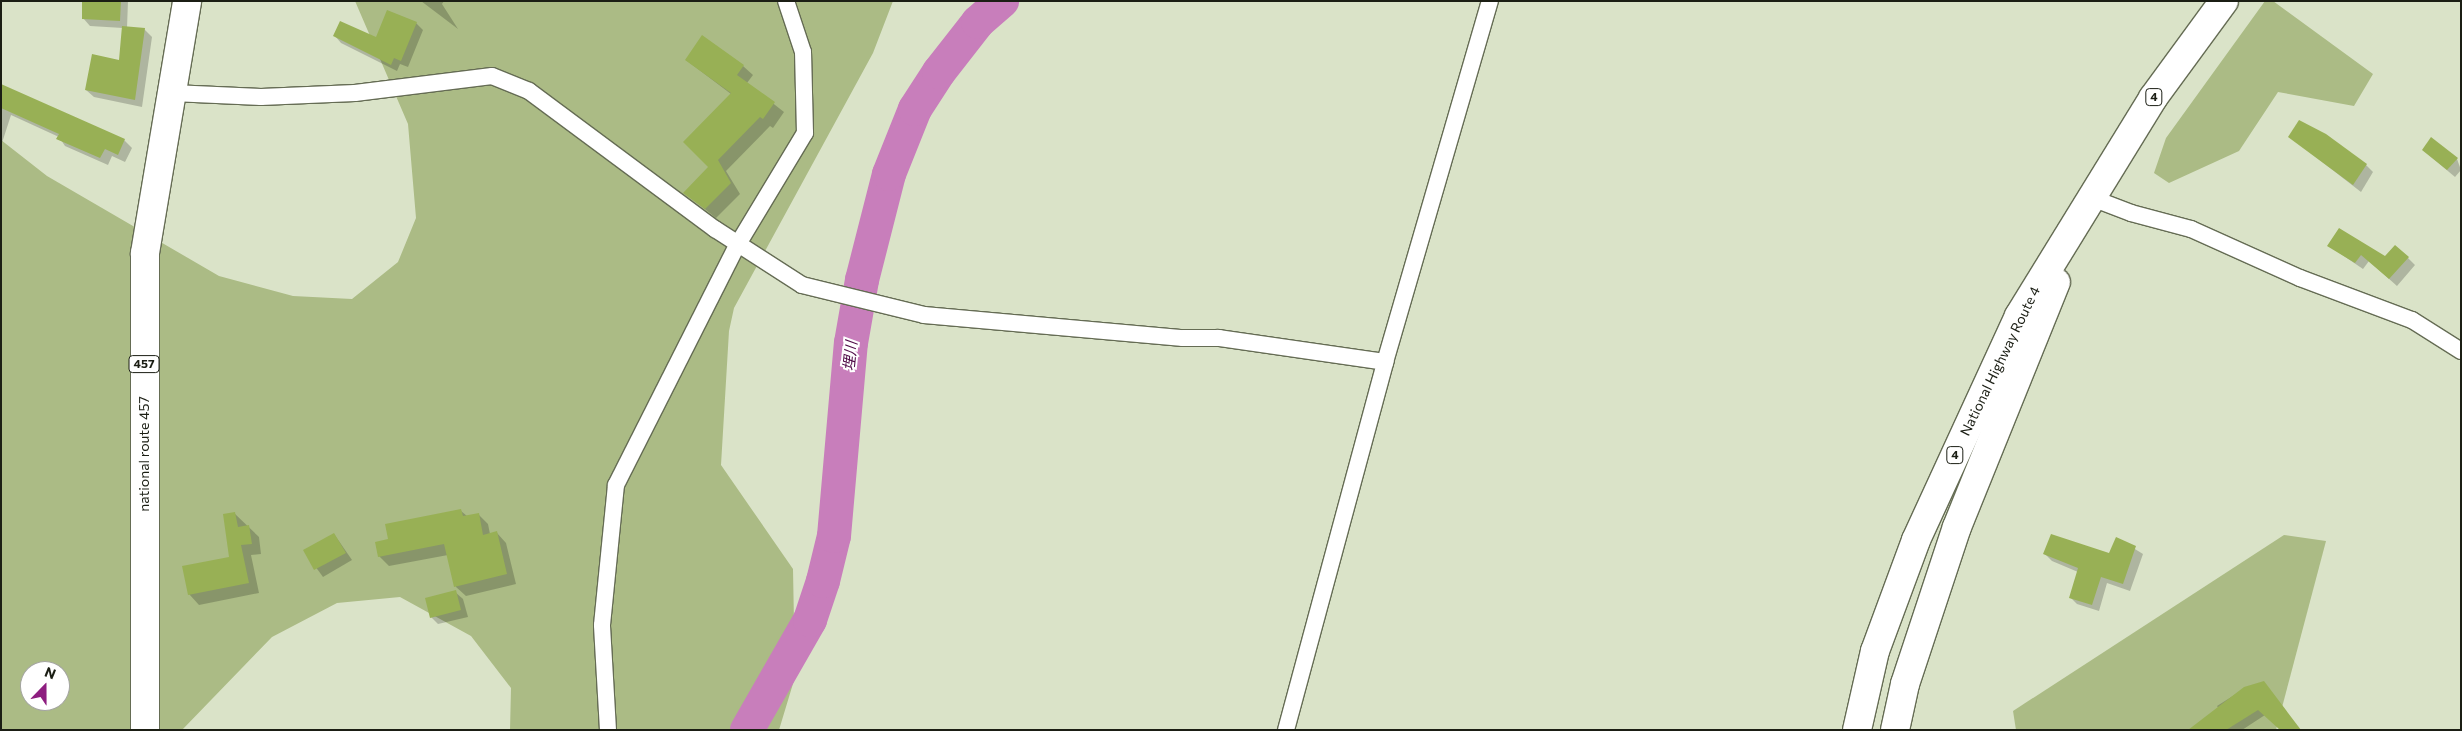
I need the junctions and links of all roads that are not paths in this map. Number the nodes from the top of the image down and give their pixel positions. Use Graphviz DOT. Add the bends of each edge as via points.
graph roads {
  1 [pos="187,1"];
  2 [pos="786,1"];
  3 [pos="1490,1"];
  4 [pos="2224,1"];
  5 [pos="172,93"];
  6 [pos="2092,198"];
  7 [pos="738,244"];
  8 [pos="2461,350"];
  9 [pos="1385,362"];
  10 [pos="145,730"];
  11 [pos="608,730"];
  12 [pos="1286,730"];
  13 [pos="1857,730"];
  14 [pos="1895,730"];
  1 -- 5 [label="highway, national route 457 / 457"];
  2 -- 7 [label="street" via="804,52 805,132"];
  3 -- 9 [label="street"];
  4 -- 6 [label="highway, National Highway Route 4 / 4" via="2153,98"];
  5 -- 7 [label="street" via="260,97 355,93 492,76 528,91"];
  5 -- 10 [label="highway, national route 457 / 457" via="145,253"];
  6 -- 8 [label="street" via="2130,213 2191,229 2300,278 2412,320"];
  6 -- 13 [label="highway, National Highway Route 4 / 4" via="2054,254 2019,316 1916,540 1875,651"];
  6 -- 14 [label="highway, National Highway Route 4 / 4" via="2021,362 1957,527 1906,684"];
  7 -- 9 [label="street" via="802,285 924,315 1183,338 1219,338"];
  7 -- 11 [label="street" via="616,485 602,625"];
  9 -- 12 [label="street"];
}
